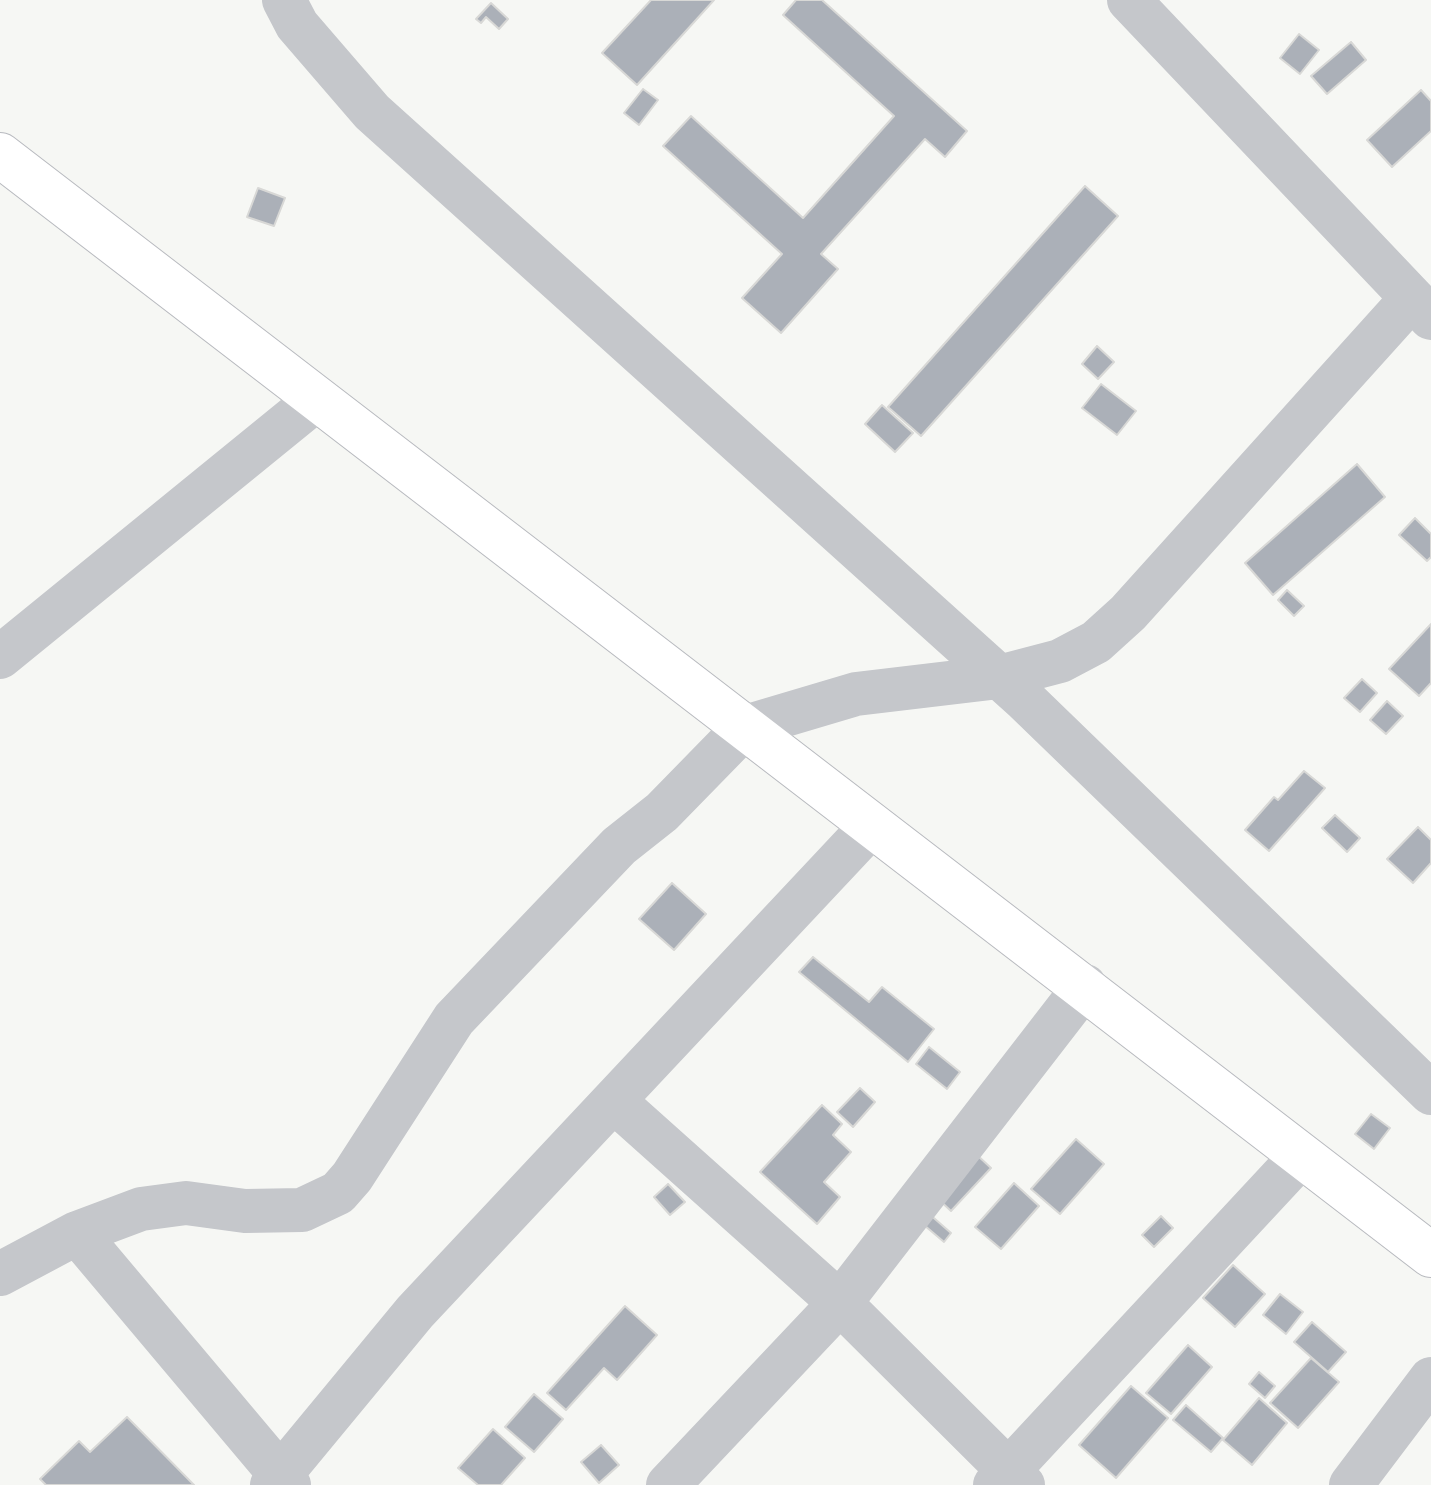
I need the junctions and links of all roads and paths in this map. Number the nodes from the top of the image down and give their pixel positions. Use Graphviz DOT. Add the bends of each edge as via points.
graph roads {
  1 [pos="1129,0"];
  2 [pos="301,8"];
  3 [pos="0,155"];
  4 [pos="1421,308"];
  5 [pos="317,399"];
  6 [pos="0,657"];
  7 [pos="999,677"];
  8 [pos="745,727"];
  9 [pos="872,825"];
  10 [pos="1085,986"];
  11 [pos="1431,1093"];
  12 [pos="614,1101"];
  13 [pos="1301,1156"];
  14 [pos="77,1233"];
  15 [pos="1431,1255"];
  16 [pos="0,1274"];
  17 [pos="840,1303"];
  18 [pos="1431,1379"];
  19 [pos="1009,1480"];
  20 [pos="281,1482"];
  21 [pos="668,1485"];
  22 [pos="1351,1485"];
  1 -- 4 [label="street"];
  2 -- 7 [label="street" via="372,112"];
  3 -- 5 [label="main road"];
  4 -- 7 [label="street" via="1096,642 1060,661"];
  5 -- 6 [label="street"];
  5 -- 8 [label="main road"];
  7 -- 8 [label="street" via="856,694"];
  7 -- 11 [label="street"];
  8 -- 9 [label="main road"];
  8 -- 14 [label="street" via="662,812 609,856 454,1019 338,1193 302,1210 245,1211 186,1203 141,1209"];
  9 -- 10 [label="main road"];
  9 -- 12 [label="street"];
  10 -- 13 [label="main road"];
  10 -- 17 [label="street"];
  12 -- 17 [label="street"];
  12 -- 20 [label="street" via="415,1312"];
  13 -- 15 [label="main road"];
  13 -- 19 [label="street"];
  14 -- 16 [label="street"];
  14 -- 20 [label="street"];
  17 -- 19 [label="street"];
  17 -- 21 [label="street"];
  18 -- 22 [label="street"];
}
